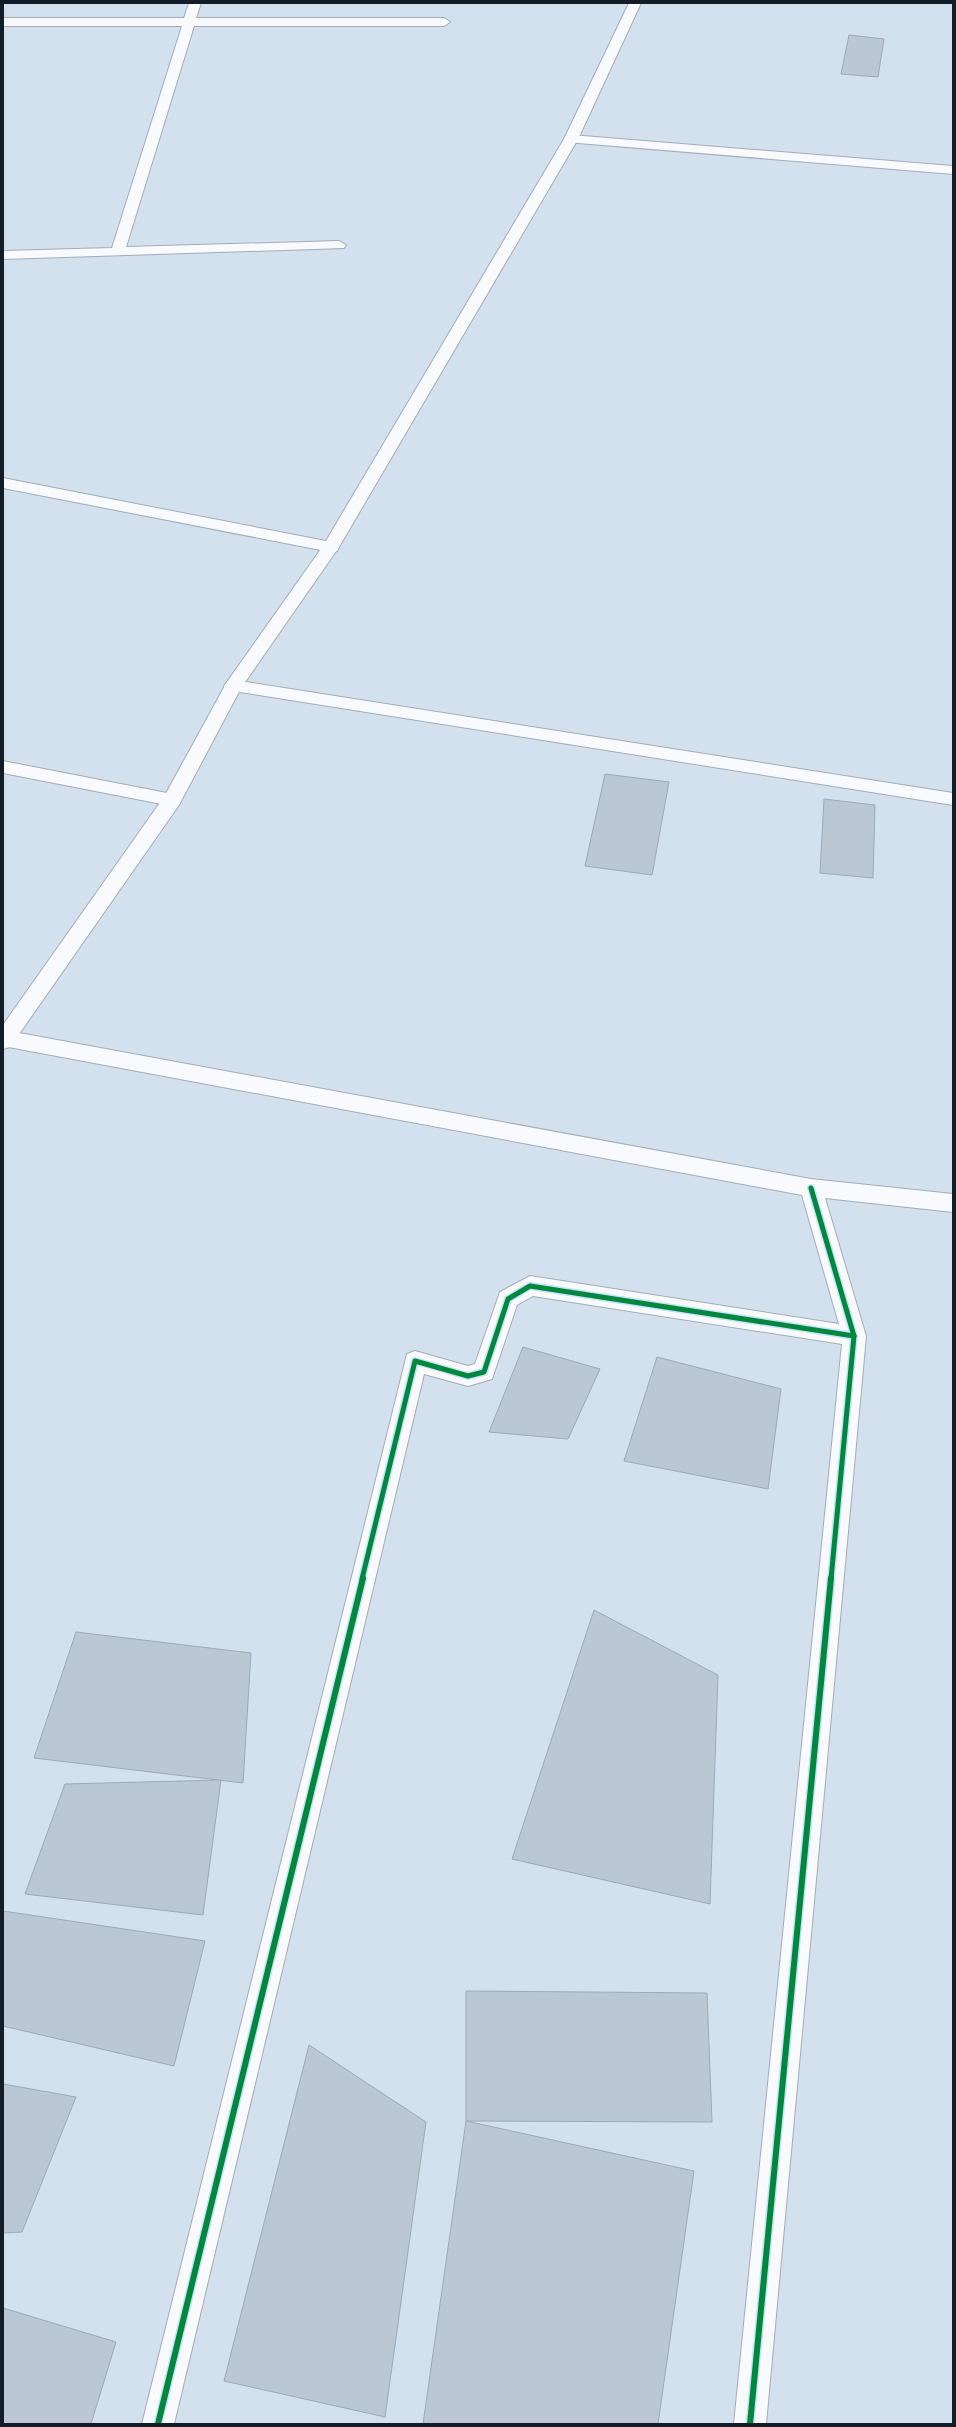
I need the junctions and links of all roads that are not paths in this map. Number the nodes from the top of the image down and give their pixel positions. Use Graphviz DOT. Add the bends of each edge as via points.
graph roads {
  1 [pos="195,3"];
  2 [pos="635,3"];
  3 [pos="3,22"];
  4 [pos="190,22"];
  5 [pos="444,22"];
  6 [pos="571,139"];
  7 [pos="953,170"];
  8 [pos="339,245"];
  9 [pos="118,252"];
  10 [pos="3,255"];
  11 [pos="3,483"];
  12 [pos="331,547"];
  13 [pos="233,686"];
  14 [pos="3,767"];
  15 [pos="953,799"];
  16 [pos="172,800"];
  17 [pos="4,1039"];
  18 [pos="811,1188"];
  19 [pos="953,1203"];
  20 [pos="854,1336"];
  21 [pos="158,2424"];
  22 [pos="750,2424"];
  1 -- 4 [label="street"];
  2 -- 6 [label="street"];
  3 -- 4 [label="street"];
  4 -- 5 [label="street"];
  4 -- 9 [label="street"];
  6 -- 7 [label="street"];
  6 -- 12 [label="street"];
  8 -- 9 [label="street"];
  9 -- 10 [label="street"];
  11 -- 12 [label="street"];
  12 -- 13 [label="street"];
  13 -- 15 [label="street"];
  13 -- 16 [label="street"];
  14 -- 16 [label="street"];
  16 -- 17 [label="street"];
  17 -- 18 [label="street"];
  18 -- 19 [label="street"];
  18 -- 20 [label="street"];
  20 -- 21 [label="street" via="530,1286 508,1299 484,1372 468,1376 415,1362"];
  20 -- 22 [label="street"];
}
